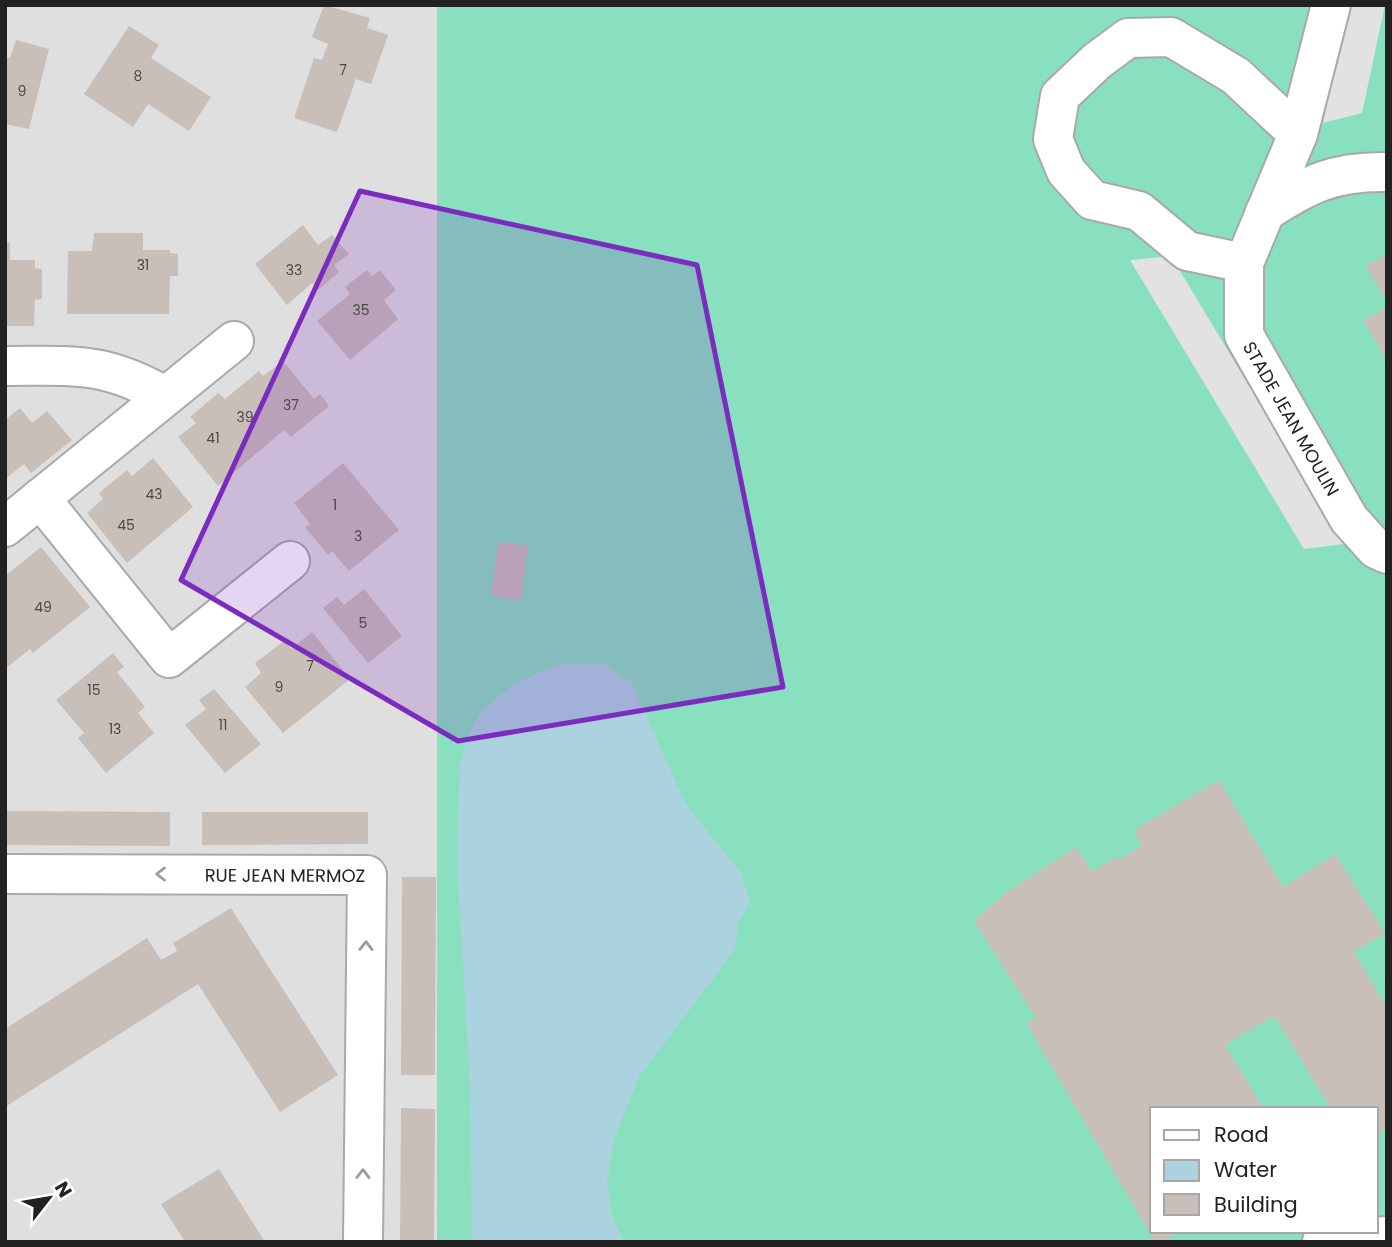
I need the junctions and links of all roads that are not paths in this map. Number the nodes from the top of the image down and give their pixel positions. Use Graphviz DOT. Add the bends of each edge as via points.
graph roads {
  1 [pos="1331,5"];
  2 [pos="1298,134"];
  3 [pos="1387,172"];
  4 [pos="1265,212"];
  5 [pos="1244,263"];
  6 [pos="234,341"];
  7 [pos="5,366"];
  8 [pos="165,396"];
  9 [pos="40,498"];
  10 [pos="5,527"];
  11 [pos="1387,554"];
  12 [pos="290,561"];
  13 [pos="5,874"];
  14 [pos="1387,1236"];
  15 [pos="363,1242"];
  16 [pos="1322,1242"];
  1 -- 2 [label="street, STADE JEAN MOULIN"];
  2 -- 4 [label="street, STADE JEAN MOULIN"];
  2 -- 5 [label="street" via="1236,76 1171,37 1128,38 1060,96 1053,139 1066,171 1092,201 1139,211 1187,251"];
  3 -- 4 [label="street" via="1358,172 1308,184"];
  4 -- 5 [label="street, STADE JEAN MOULIN"];
  5 -- 11 [label="street, STADE JEAN MOULIN" via="1244,335 1349,519 1376,549"];
  6 -- 8 [label="street"];
  7 -- 8 [label="street" via="90,366 132,378"];
  8 -- 9 [label="street"];
  9 -- 10 [label="street"];
  9 -- 12 [label="street" via="169,659"];
  15 -- 13 [label="street, RUE JEAN MERMOZ, one-way" via="367,875"];
  14 -- 16 [label="street"];
}
